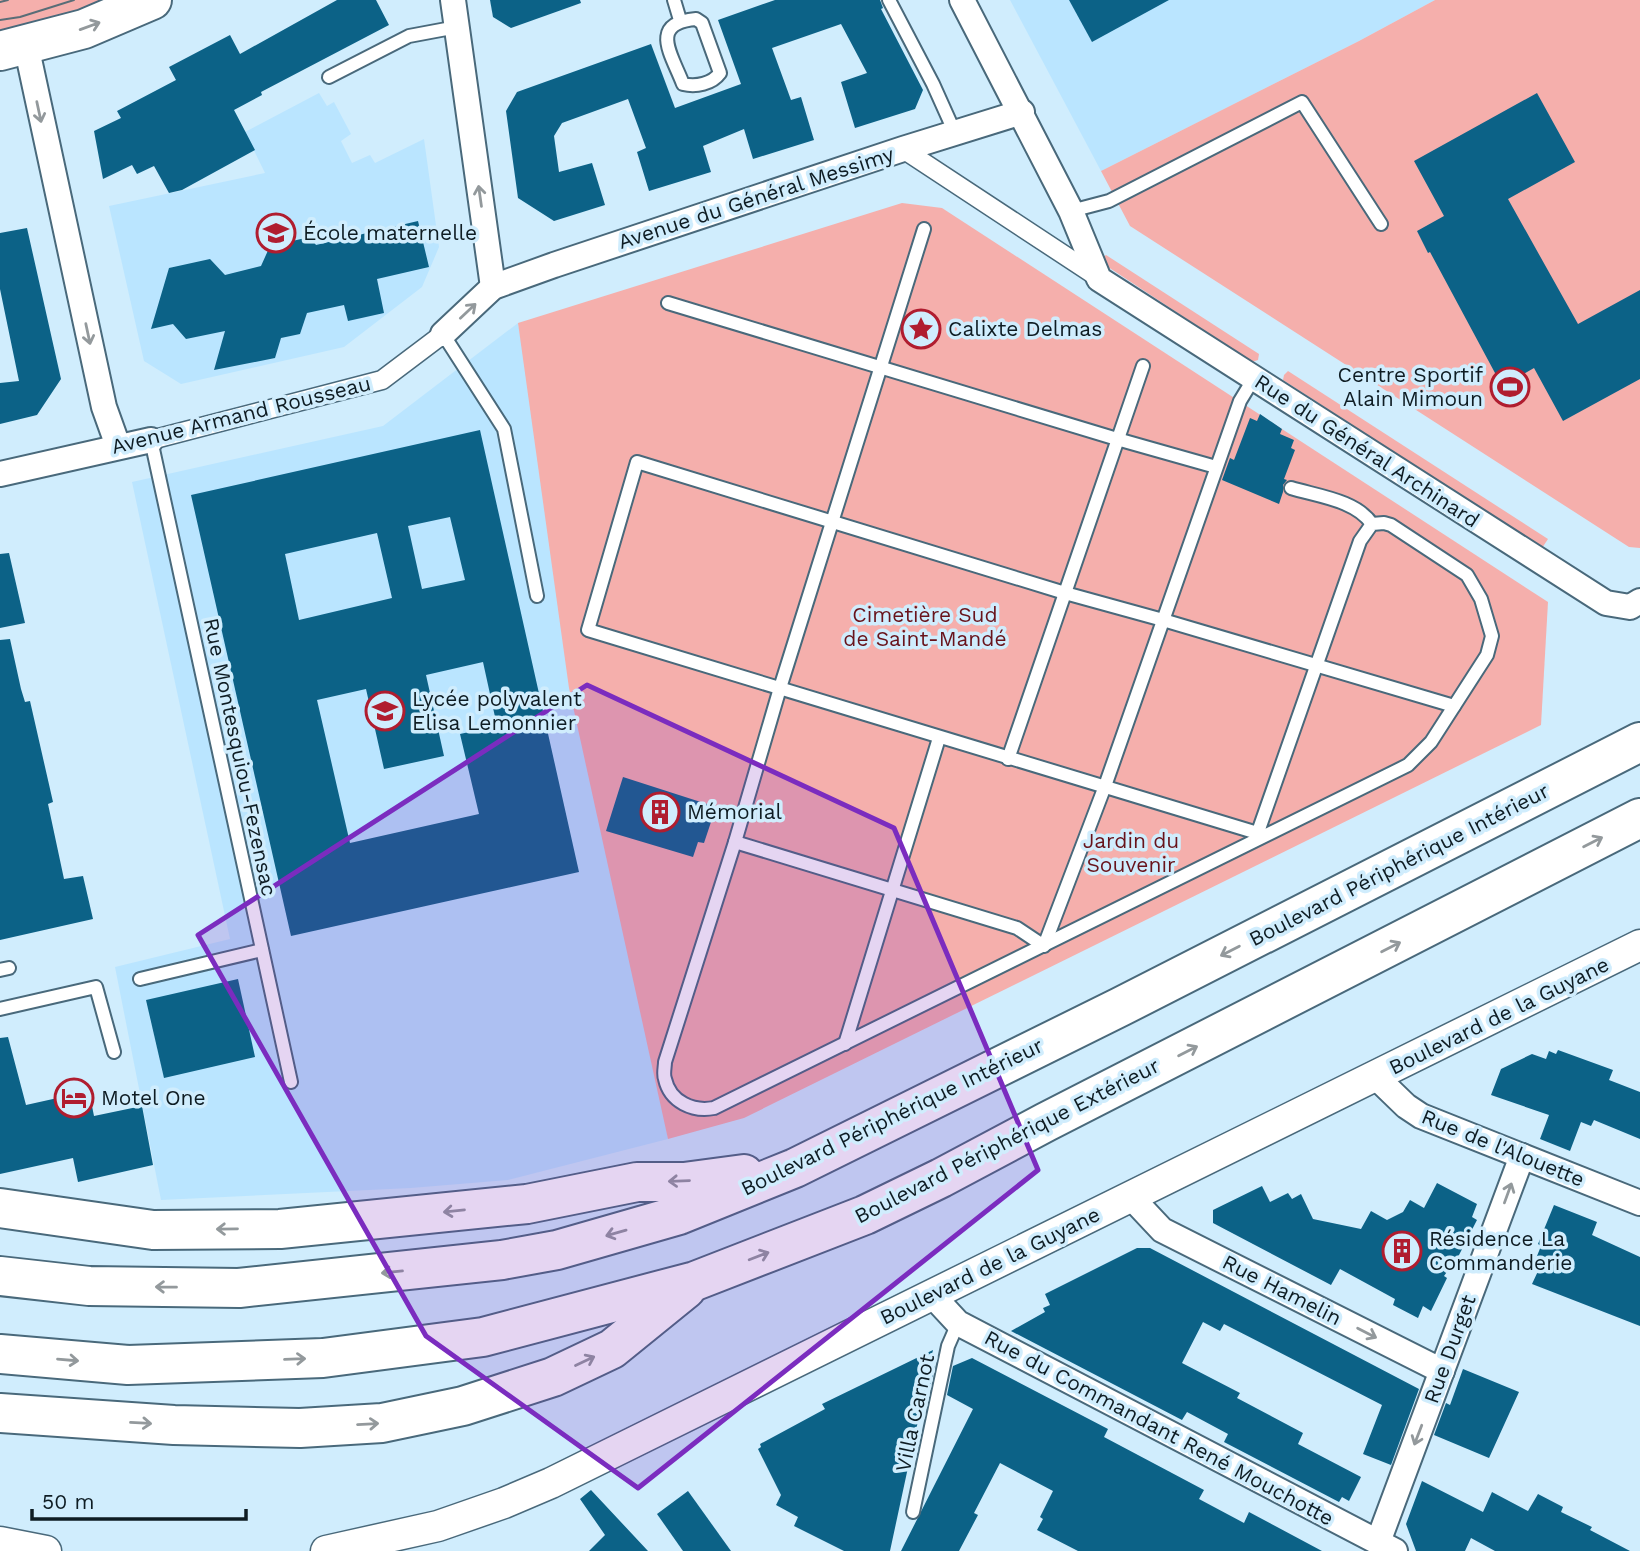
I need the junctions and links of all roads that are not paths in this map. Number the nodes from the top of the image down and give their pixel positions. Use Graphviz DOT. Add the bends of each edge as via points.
graph roads {
  1 [pos="152,0"];
  2 [pos="453,0"];
  3 [pos="674,0"];
  4 [pos="888,0"];
  5 [pos="962,0"];
  6 [pos="681,20"];
  7 [pos="457,27"];
  8 [pos="13,48"];
  9 [pos="329,77"];
  10 [pos="1021,112"];
  11 [pos="955,133"];
  12 [pos="904,149"];
  13 [pos="1071,211"];
  14 [pos="1381,224"];
  15 [pos="924,229"];
  16 [pos="1099,279"];
  17 [pos="493,287"];
  18 [pos="668,303"];
  19 [pos="443,334"];
  20 [pos="1143,366"];
  21 [pos="881,367"];
  22 [pos="1254,378"];
  23 [pos="1117,439"];
  24 [pos="151,440"];
  25 [pos="118,446"];
  26 [pos="1216,467"];
  27 [pos="0,474"];
  28 [pos="1291,488"];
  29 [pos="833,523"];
  30 [pos="1372,524"];
  31 [pos="1065,593"];
  32 [pos="537,596"];
  33 [pos="1640,601"];
  34 [pos="1163,620"];
  35 [pos="1317,665"];
  36 [pos="780,688"];
  37 [pos="1454,706"];
  38 [pos="939,738"];
  39 [pos="1640,742"];
  40 [pos="1009,759"];
  41 [pos="1105,786"];
  42 [pos="1640,818"];
  43 [pos="1263,834"];
  44 [pos="735,842"];
  45 [pos="892,890"];
  46 [pos="1640,945"];
  47 [pos="1044,946"];
  48 [pos="262,950"];
  49 [pos="140,979"];
  50 [pos="0,1009"];
  51 [pos="845,1044"];
  52 [pos="114,1052"];
  53 [pos="1376,1077"];
  54 [pos="291,1082"];
  55 [pos="1522,1156"];
  56 [pos="795,1168"];
  57 [pos="1131,1197"];
  58 [pos="1640,1203"];
  59 [pos="0,1208"];
  60 [pos="0,1276"];
  61 [pos="695,1281"];
  62 [pos="932,1295"];
  63 [pos="958,1324"];
  64 [pos="0,1354"];
  65 [pos="1442,1371"];
  66 [pos="0,1413"];
  67 [pos="913,1512"];
  68 [pos="0,1542"];
  69 [pos="1387,1547"];
  70 [pos="46,1551"];
  71 [pos="326,1551"];
  8 -- 1 [label="main road, one-way" via="84,29"];
  2 -- 7 [label="street"];
  3 -- 6 [label="lane"];
  4 -- 11 [label="lane"];
  5 -- 10 [label="street"];
  6 -- 6 [label="lane" via="669,29 666,39 684,83 693,86 715,79 720,73 702,23"];
  7 -- 9 [label="lane" via="409,36"];
  17 -- 7 [label="street, one-way"];
  8 -- 25 [label="street, one-way" via="104,407"];
  10 -- 11 [label="street, Avenue du Général Messimy"];
  10 -- 13 [label="street"];
  11 -- 12 [label="street, Avenue du Général Messimy"];
  12 -- 16 [label="street"];
  12 -- 17 [label="street, Avenue du Général Messimy"];
  13 -- 14 [label="lane" via="1109,201 1303,102"];
  13 -- 16 [label="street"];
  15 -- 21 [label="lane"];
  16 -- 22 [label="street, Rue du Général Archinard"];
  19 -- 17 [label="street, Avenue Armand Rousseau, one-way"];
  18 -- 21 [label="lane"];
  19 -- 24 [label="street, Avenue Armand Rousseau" via="382,380"];
  19 -- 32 [label="lane" via="504,429"];
  20 -- 23 [label="lane"];
  21 -- 23 [label="lane"];
  21 -- 29 [label="lane"];
  22 -- 26 [label="lane" via="1240,401"];
  22 -- 33 [label="street, Rue du Général Archinard" via="1606,603 1630,607"];
  23 -- 26 [label="lane"];
  23 -- 31 [label="lane"];
  24 -- 25 [label="street, Avenue Armand Rousseau"];
  24 -- 48 [label="lane, Rue Montesquiou-Fezensac"];
  25 -- 27 [label="street, Avenue Armand Rousseau"];
  26 -- 34 [label="lane"];
  28 -- 30 [label="lane" via="1347,505"];
  29 -- 31 [label="lane"];
  29 -- 36 [label="lane"];
  29 -- 36 [label="lane" via="638,462 588,630"];
  30 -- 35 [label="lane" via="1360,541"];
  30 -- 37 [label="lane" via="1391,525 1468,575 1481,599 1492,636 1487,655"];
  31 -- 34 [label="lane"];
  31 -- 40 [label="lane"];
  34 -- 35 [label="lane"];
  34 -- 41 [label="lane"];
  35 -- 37 [label="lane"];
  35 -- 43 [label="lane"];
  36 -- 38 [label="lane"];
  36 -- 44 [label="lane"];
  37 -- 43 [label="lane" via="1431,742 1408,765"];
  38 -- 40 [label="lane"];
  38 -- 45 [label="lane"];
  39 -- 56 [label="main road, Boulevard Périphérique Intérieur, one-way"];
  40 -- 41 [label="lane"];
  41 -- 43 [label="lane"];
  41 -- 47 [label="lane"];
  61 -- 42 [label="main road, Boulevard Périphérique Extérieur, one-way" via="865,1215 941,1178"];
  43 -- 47 [label="lane"];
  44 -- 45 [label="lane"];
  44 -- 51 [label="lane" via="665,1062 664,1079 671,1094 702,1111 714,1108"];
  45 -- 47 [label="lane" via="1017,929"];
  45 -- 51 [label="lane"];
  46 -- 53 [label="street, Boulevard de la Guyane"];
  47 -- 51 [label="lane"];
  48 -- 49 [label="lane"];
  48 -- 54 [label="lane, Rue Montesquiou-Fezensac"];
  50 -- 52 [label="lane" via="96,987"];
  53 -- 55 [label="street, Rue de l'Alouette" via="1421,1116"];
  53 -- 57 [label="street, Boulevard de la Guyane"];
  55 -- 58 [label="street, Rue de l'Alouette"];
  65 -- 55 [label="street, Rue Durget, one-way"];
  56 -- 59 [label="main road, one-way" via="684,1182 637,1182 527,1204 279,1229 153,1230"];
  56 -- 60 [label="main road, Boulevard Périphérique Intérieur, one-way" via="679,1215 557,1250 502,1260 239,1288 89,1286"];
  57 -- 62 [label="street, Boulevard de la Guyane"];
  57 -- 65 [label="street, Rue Hamelin, one-way" via="1162,1230"];
  64 -- 61 [label="main road, Boulevard Périphérique Extérieur, one-way" via="128,1365 323,1358 483,1337"];
  66 -- 61 [label="main road, one-way" via="174,1425 300,1428 382,1423 463,1406 553,1377 612,1349"];
  62 -- 63 [label="street, Rue du Commandant René Mouchotte"];
  62 -- 71 [label="street, Boulevard de la Guyane" via="504,1503 438,1526"];
  63 -- 67 [label="lane, Villa Carnot" via="948,1346"];
  63 -- 69 [label="street, Rue du Commandant René Mouchotte"];
  65 -- 69 [label="street, Rue Durget, one-way"];
  68 -- 70 [label="street"];
}
